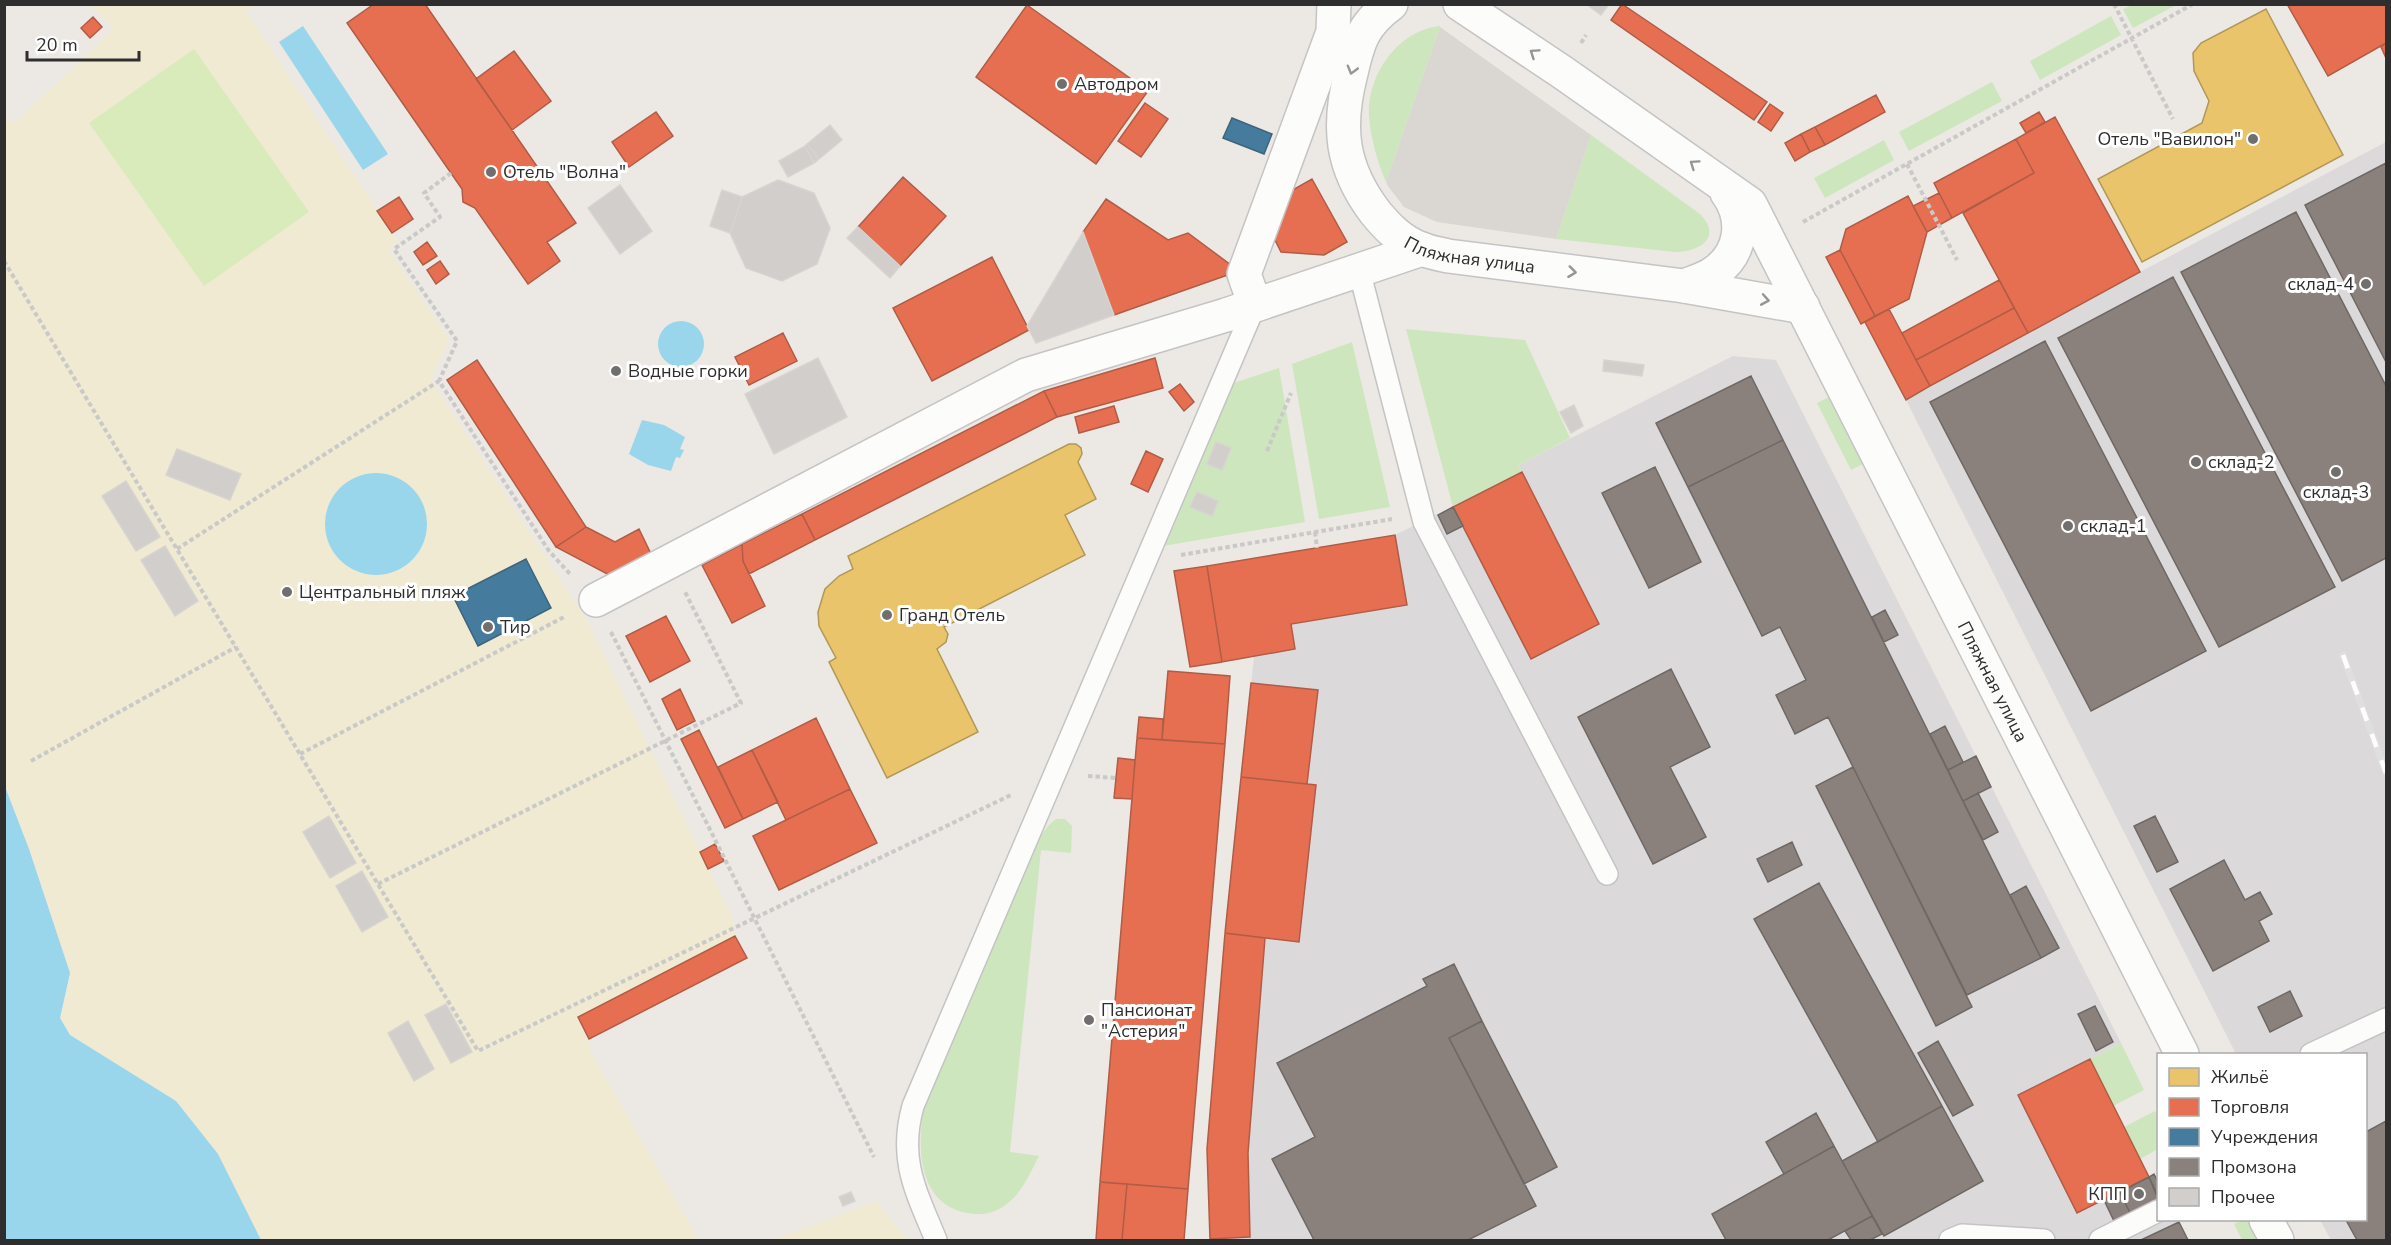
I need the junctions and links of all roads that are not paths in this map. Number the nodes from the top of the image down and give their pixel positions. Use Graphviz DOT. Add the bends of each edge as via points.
graph roads {
  1 [pos="1334,4"];
  2 [pos="1391,4"];
  3 [pos="1460,4"];
  4 [pos="1368,17"];
  5 [pos="1720,183"];
  6 [pos="1422,249"];
  7 [pos="1359,270"];
  8 [pos="1684,286"];
  9 [pos="1255,305"];
  10 [pos="1803,307"];
  11 [pos="596,600"];
  12 [pos="1607,874"];
  13 [pos="2386,1019"];
  14 [pos="2181,1053"];
  15 [pos="2313,1053"];
  16 [pos="2157,1212"];
  17 [pos="2267,1221"];
  18 [pos="936,1240"];
  19 [pos="1950,1240"];
  20 [pos="2044,1240"];
  21 [pos="2100,1240"];
  22 [pos="2277,1240"];
  1 -- 9 [label="street" via="1333,32 1244,274"];
  2 -- 4 [label="street, Пляжная улица"];
  5 -- 3 [label="street, Пляжная улица, one-way"];
  4 -- 6 [label="street, Пляжная улица, one-way" via="1345,96 1346,158 1357,184 1385,224"];
  5 -- 8 [label="street" via="1740,217 1736,244 1716,272"];
  5 -- 10 [label="street, Пляжная улица" via="1750,204"];
  6 -- 7 [label="street"];
  6 -- 8 [label="street, Пляжная улица, one-way" via="1448,256"];
  7 -- 9 [label="street"];
  7 -- 12 [label="lane" via="1429,532"];
  8 -- 10 [label="street, Пляжная улица, one-way"];
  9 -- 11 [label="street" via="1026,375"];
  9 -- 18 [label="lane" via="913,1106 907,1162"];
  10 -- 14 [label="street, Пляжная улица"];
  13 -- 15 [label="lane"];
  16 -- 21 [label="lane"];
  17 -- 22 [label="street"];
  19 -- 20 [label="lane" via="1962,1235"];
}
